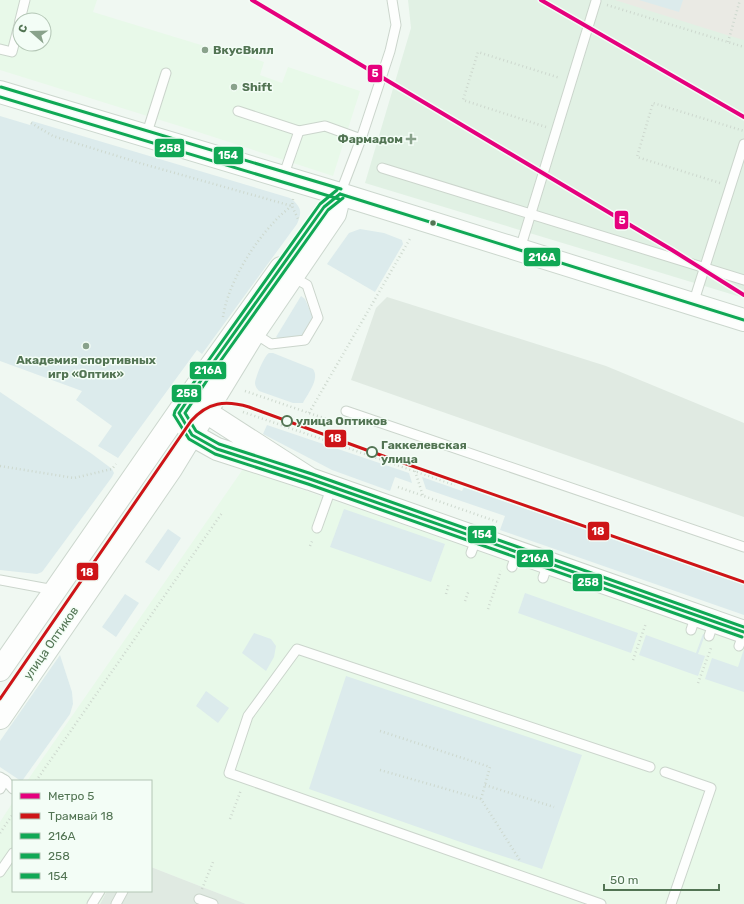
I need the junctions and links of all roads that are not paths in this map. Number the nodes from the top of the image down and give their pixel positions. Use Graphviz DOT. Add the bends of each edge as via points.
graph roads {
  1 [pos="25,0"];
  2 [pos="392,0"];
  3 [pos="596,1"];
  4 [pos="22,12"];
  5 [pos="0,49"];
  6 [pos="12,52"];
  7 [pos="166,72"];
  8 [pos="0,92"];
  9 [pos="238,111"];
  10 [pos="299,131"];
  11 [pos="146,136"];
  12 [pos="361,139"];
  13 [pos="744,144"];
  14 [pos="382,168"];
  15 [pos="283,177"];
  16 [pos="340,194"];
  17 [pos="531,214"];
  18 [pos="520,249"];
  19 [pos="705,267"];
  20 [pos="293,276"];
  21 [pos="744,280"];
  22 [pos="693,304"];
  23 [pos="744,320"];
  24 [pos="254,333"];
  25 [pos="346,411"];
  26 [pos="206,412"];
  27 [pos="179,413"];
  28 [pos="192,435"];
  29 [pos="310,478"];
  30 [pos="332,486"];
  31 [pos="317,528"];
  32 [pos="744,547"];
  33 [pos="0,580"];
  34 [pos="54,592"];
  35 [pos="742,637"];
  36 [pos="0,670"];
  37 [pos="0,718"];
  38 [pos="650,767"];
  39 [pos="665,772"];
  40 [pos="3,779"];
  41 [pos="12,788"];
  42 [pos="0,789"];
  43 [pos="12,854"];
  44 [pos="0,872"];
  45 [pos="99,892"];
  46 [pos="122,892"];
  47 [pos="199,899"];
  48 [pos="92,904"];
  49 [pos="116,904"];
  50 [pos="213,904"];
  51 [pos="601,904"];
  52 [pos="671,904"];
  1 -- 4 [label="lane"];
  2 -- 12 [label="lane" via="396,25"];
  3 -- 17 [label="lane"];
  5 -- 6 [label="lane"];
  7 -- 11 [label="lane"];
  8 -- 11 [label="main road"];
  9 -- 10 [label="lane"];
  10 -- 12 [label="lane" via="325,126"];
  10 -- 15 [label="lane"];
  11 -- 15 [label="main road"];
  12 -- 16 [label="lane"];
  13 -- 19 [label="lane"];
  14 -- 17 [label="lane"];
  15 -- 16 [label="main road"];
  16 -- 18 [label="main road"];
  16 -- 20 [label="main road, улица Оптиков" via="336,214"];
  16 -- 27 [label="main road" via="324,208"];
  17 -- 18 [label="lane"];
  17 -- 19 [label="lane"];
  18 -- 22 [label="main road"];
  19 -- 21 [label="lane"];
  19 -- 22 [label="lane"];
  20 -- 24 [label="main road, улица Оптиков"];
  20 -- 24 [label="lane" via="307,285 318,318 305,340 271,344"];
  22 -- 23 [label="main road"];
  24 -- 26 [label="main road, улица Оптиков"];
  25 -- 32 [label="lane"];
  26 -- 27 [label="main road"];
  26 -- 28 [label="main road, улица Оптиков"];
  26 -- 29 [label="main road"];
  27 -- 28 [label="main road"];
  27 -- 34 [label="main road"];
  28 -- 29 [label="main road" via="217,449"];
  28 -- 37 [label="main road, улица Оптиков"];
  29 -- 30 [label="main road"];
  30 -- 31 [label="lane"];
  30 -- 35 [label="main road" via="474,545 513,556 703,626"];
  33 -- 34 [label="lane"];
  34 -- 36 [label="main road"];
  38 -- 51 [label="lane" via="297,649 248,716 229,773"];
  39 -- 52 [label="lane" via="711,788"];
  40 -- 41 [label="lane"];
  40 -- 42 [label="lane"];
  43 -- 44 [label="lane"];
  45 -- 48 [label="lane"];
  46 -- 49 [label="lane"];
  47 -- 50 [label="lane"];
}
